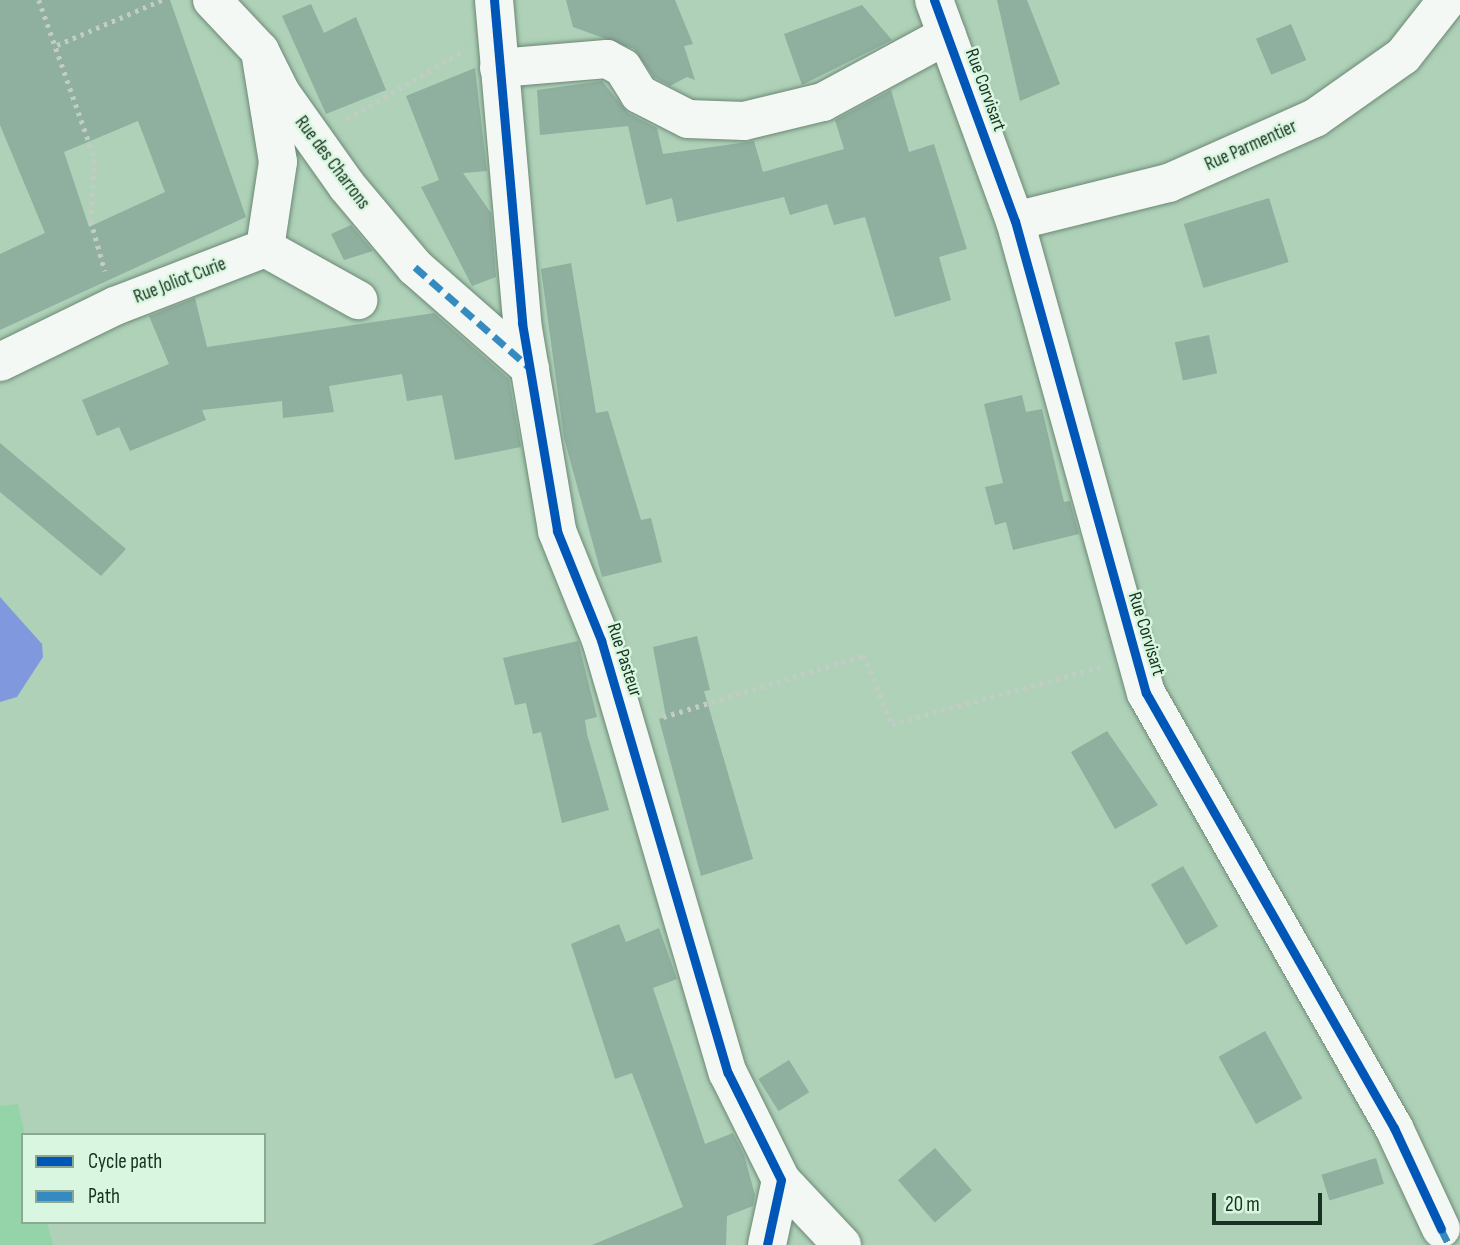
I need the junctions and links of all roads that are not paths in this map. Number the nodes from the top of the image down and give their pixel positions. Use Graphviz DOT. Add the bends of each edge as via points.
graph roads {
  1 [pos="212,0"];
  2 [pos="494,0"];
  3 [pos="1447,0"];
  4 [pos="941,18"];
  5 [pos="260,51"];
  6 [pos="498,54"];
  7 [pos="1015,221"];
  8 [pos="265,248"];
  9 [pos="358,300"];
  10 [pos="0,362"];
  11 [pos="530,368"];
  12 [pos="780,1180"];
  13 [pos="1441,1229"];
  14 [pos="767,1245"];
  15 [pos="842,1245"];
  1 -- 5 [label="street, Rue des Charrons"];
  2 -- 6 [label="street, Rue Pasteur"];
  3 -- 7 [label="street, Rue Parmentier" via="1403,56 1315,118 1169,183"];
  4 -- 6 [label="street" via="823,102 744,121 688,120 639,94 623,68 607,59"];
  4 -- 7 [label="street, Rue Corvisart"];
  5 -- 8 [label="street, Rue des Charrons" via="278,162"];
  5 -- 11 [label="street, Rue des Charrons" via="313,138 415,267"];
  6 -- 11 [label="street, Rue Pasteur"];
  7 -- 13 [label="street, Rue Corvisart" via="1132,659 1394,1128"];
  8 -- 9 [label="street"];
  8 -- 10 [label="street, Rue Joliot Curie" via="115,306"];
  11 -- 12 [label="street, Rue Pasteur" via="557,531 601,640 728,1073"];
  12 -- 14 [label="street"];
  12 -- 15 [label="street, Rue Pasteur"];
}
